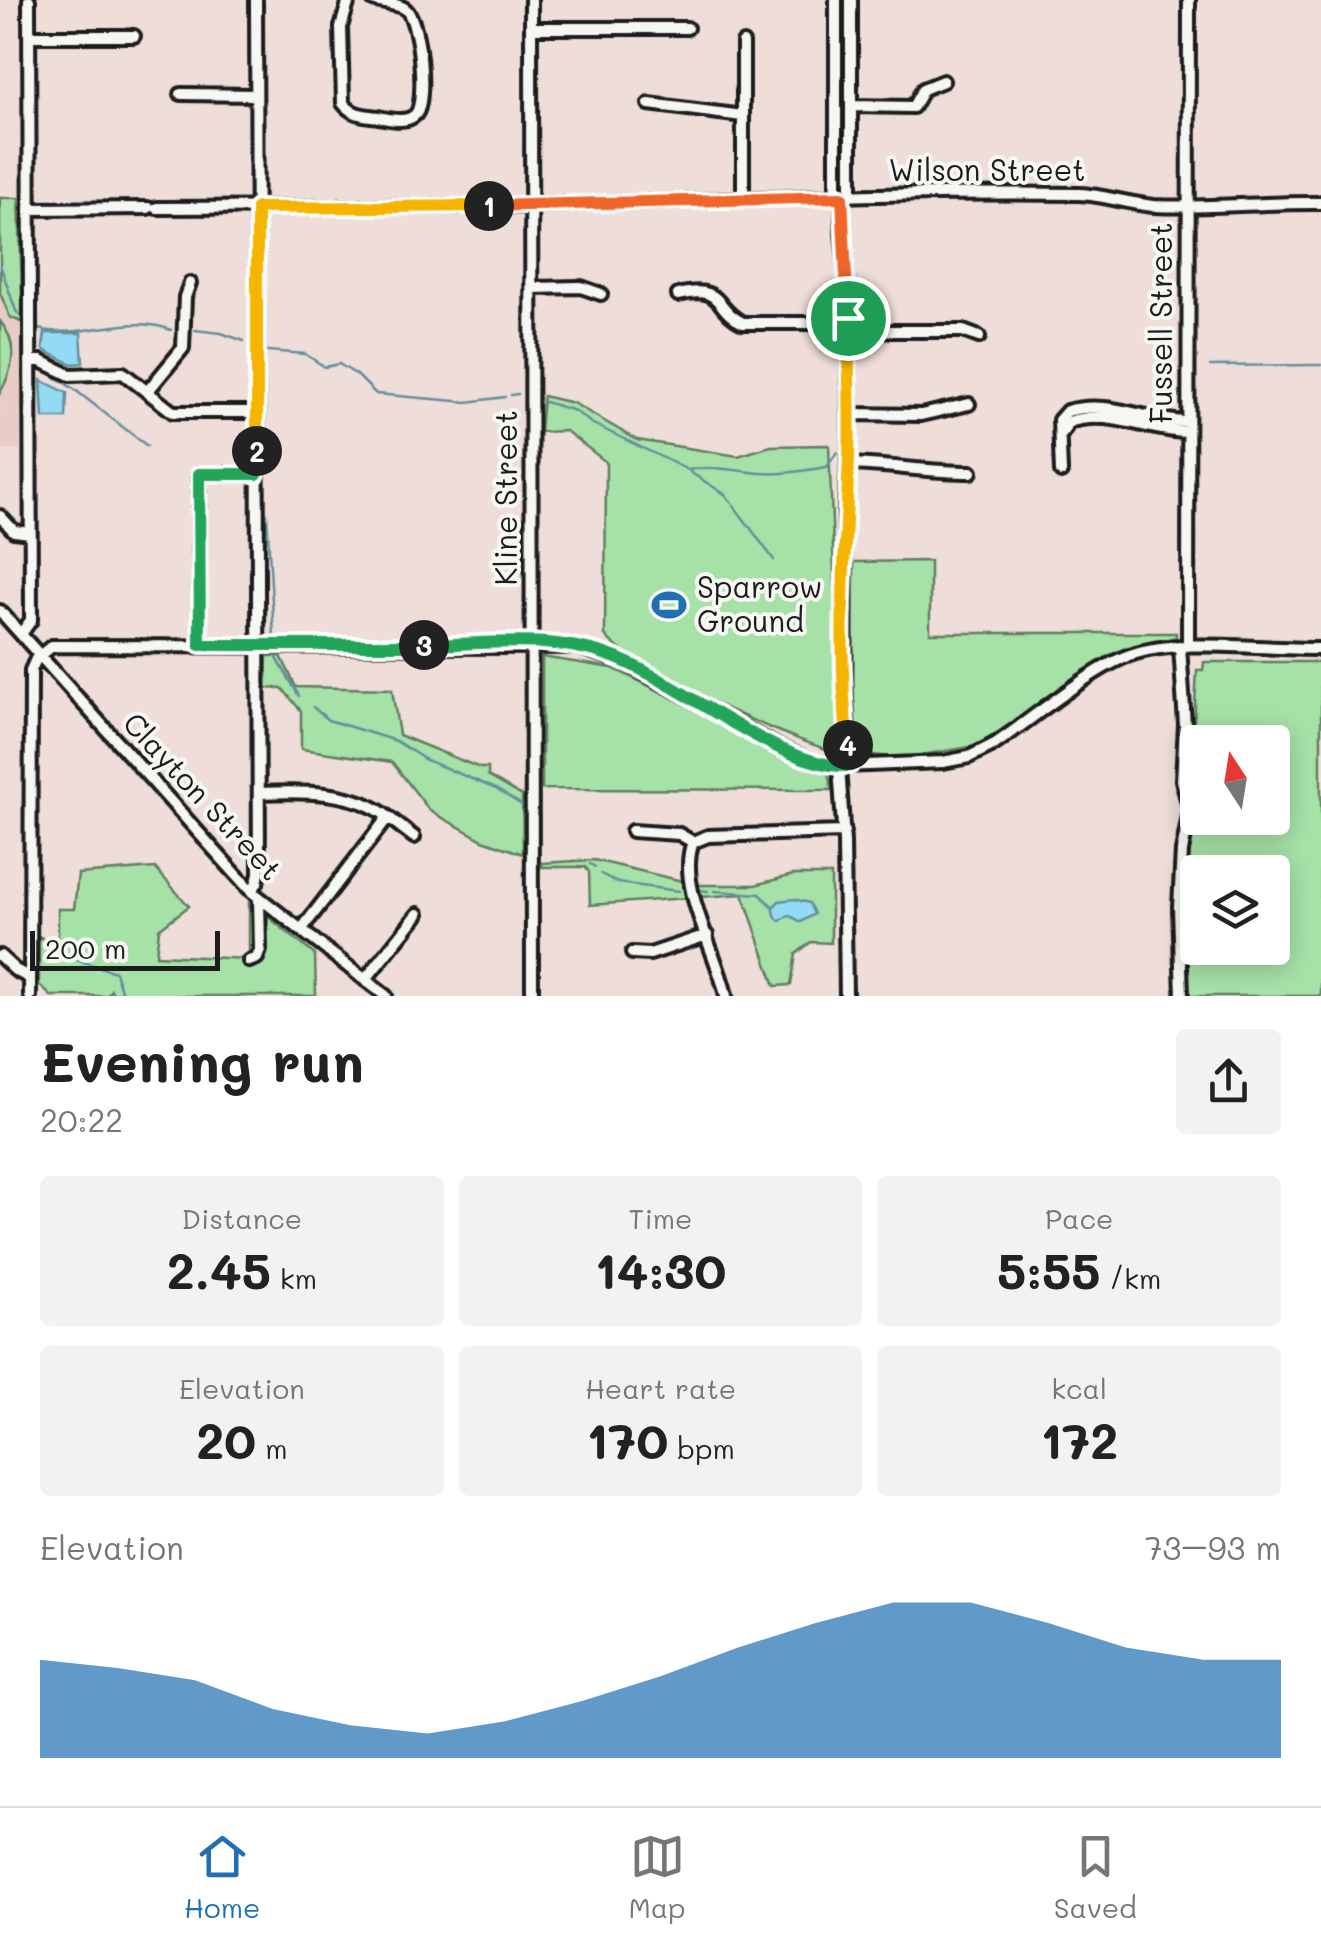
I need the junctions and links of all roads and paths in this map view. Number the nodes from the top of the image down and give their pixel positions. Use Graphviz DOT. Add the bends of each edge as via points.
graph roads {
  1 [pos="29,0"];
  2 [pos="256,0"];
  3 [pos="348,0"];
  4 [pos="373,0"];
  5 [pos="531,0"];
  6 [pos="836,0"];
  7 [pos="851,0"];
  8 [pos="1188,0"];
  9 [pos="531,28"];
  10 [pos="687,28"];
  11 [pos="29,36"];
  12 [pos="134,36"];
  13 [pos="743,43"];
  14 [pos="944,81"];
  15 [pos="181,94"];
  16 [pos="256,94"];
  17 [pos="649,104"];
  18 [pos="851,106"];
  19 [pos="743,116"];
  20 [pos="843,197"];
  21 [pos="743,198"];
  22 [pos="1321,204"];
  23 [pos="532,206"];
  24 [pos="1188,207"];
  25 [pos="257,208"];
  26 [pos="29,209"];
  27 [pos="190,283"];
  28 [pos="532,288"];
  29 [pos="600,294"];
  30 [pos="678,295"];
  31 [pos="848,318"];
  32 [pos="848,332"];
  33 [pos="979,337"];
  34 [pos="30,361"];
  35 [pos="147,392"];
  36 [pos="968,404"];
  37 [pos="257,412"];
  38 [pos="849,414"];
  39 [pos="1187,427"];
  40 [pos="849,464"];
  41 [pos="971,472"];
  42 [pos="1061,472"];
  43 [pos="252,474"];
  44 [pos="0,516"];
  45 [pos="30,533"];
  46 [pos="0,611"];
  47 [pos="18,632"];
  48 [pos="532,644"];
  49 [pos="200,645"];
  50 [pos="258,645"];
  51 [pos="1184,646"];
  52 [pos="1321,649"];
  53 [pos="39,655"];
  54 [pos="845,766"];
  55 [pos="258,792"];
  56 [pos="388,817"];
  57 [pos="632,831"];
  58 [pos="844,832"];
  59 [pos="414,837"];
  60 [pos="694,842"];
  61 [pos="255,894"];
  62 [pos="418,914"];
  63 [pos="300,930"];
  64 [pos="707,934"];
  65 [pos="632,953"];
  66 [pos="0,956"];
  67 [pos="249,961"];
  68 [pos="30,978"];
  69 [pos="366,980"];
  70 [pos="32,995"];
  71 [pos="386,996"];
  72 [pos="532,996"];
  73 [pos="726,996"];
  74 [pos="846,996"];
  75 [pos="1182,996"];
  1 -- 11 [label="street"];
  2 -- 16 [label="street"];
  3 -- 4 [label="street" via="341,24 343,102 359,114 407,120 420,98 414,22 404,8"];
  5 -- 9 [label="street, Kline Street"];
  6 -- 20 [label="street"];
  7 -- 18 [label="street"];
  8 -- 24 [label="street, Fussell Street"];
  9 -- 10 [label="street"];
  9 -- 23 [label="street, Kline Street"];
  11 -- 12 [label="street"];
  11 -- 26 [label="street"];
  13 -- 19 [label="street"];
  14 -- 18 [label="street" via="923,90 913,107"];
  15 -- 16 [label="street"];
  16 -- 25 [label="street"];
  17 -- 19 [label="street"];
  18 -- 20 [label="street"];
  19 -- 21 [label="street"];
  20 -- 21 [label="street, Wilson Street"];
  20 -- 24 [label="street, Wilson Street" via="1081,194"];
  20 -- 31 [label="street"];
  21 -- 23 [label="street, Wilson Street"];
  22 -- 24 [label="street, Wilson Street"];
  23 -- 25 [label="street, Wilson Street"];
  23 -- 28 [label="street, Kline Street"];
  24 -- 39 [label="street, Fussell Street"];
  25 -- 26 [label="street, Wilson Street"];
  25 -- 37 [label="street"];
  26 -- 34 [label="street"];
  27 -- 35 [label="street" via="183,348"];
  28 -- 29 [label="street"];
  28 -- 48 [label="street, Kline Street"];
  30 -- 31 [label="street" via="715,296 743,323"];
  31 -- 32 [label="street"];
  32 -- 33 [label="street" via="963,331"];
  32 -- 38 [label="street"];
  34 -- 35 [label="street" via="70,374 123,373"];
  34 -- 45 [label="street"];
  35 -- 37 [label="street" via="173,412"];
  36 -- 38 [label="street" via="921,415"];
  37 -- 43 [label="street"];
  38 -- 40 [label="street"];
  39 -- 42 [label="street" via="1161,431 1091,416 1068,423 1061,436"];
  39 -- 51 [label="street, Fussell Street"];
  40 -- 41 [label="street"];
  40 -- 54 [label="street"];
  43 -- 49 [label="street" via="199,474"];
  43 -- 50 [label="street"];
  44 -- 45 [label="street" via="15,532"];
  45 -- 47 [label="street" via="30,624"];
  46 -- 47 [label="street, Clayton Street"];
  47 -- 53 [label="street, Clayton Street"];
  48 -- 50 [label="street"];
  48 -- 54 [label="street" via="605,654 694,692 804,759"];
  48 -- 72 [label="street, Kline Street"];
  49 -- 50 [label="street"];
  49 -- 53 [label="street" via="56,646"];
  50 -- 55 [label="street"];
  51 -- 52 [label="street"];
  51 -- 54 [label="street" via="1112,662 975,754"];
  51 -- 75 [label="street, Fussell Street" via="1182,785 1190,811 1179,907"];
  53 -- 61 [label="street, Clayton Street"];
  53 -- 68 [label="street" via="30,670"];
  54 -- 58 [label="street"];
  55 -- 56 [label="street" via="366,802"];
  55 -- 61 [label="street"];
  56 -- 59 [label="street"];
  56 -- 63 [label="street"];
  57 -- 60 [label="street" via="679,834"];
  58 -- 60 [label="street" via="708,836"];
  58 -- 74 [label="street"];
  60 -- 64 [label="street" via="691,886"];
  61 -- 63 [label="street, Clayton Street"];
  61 -- 67 [label="street" via="260,950"];
  62 -- 69 [label="street"];
  63 -- 69 [label="street, Clayton Street"];
  64 -- 65 [label="street" via="650,954"];
  64 -- 73 [label="street"];
  66 -- 68 [label="street"];
  68 -- 70 [label="street"];
  69 -- 71 [label="street, Clayton Street"];
}
